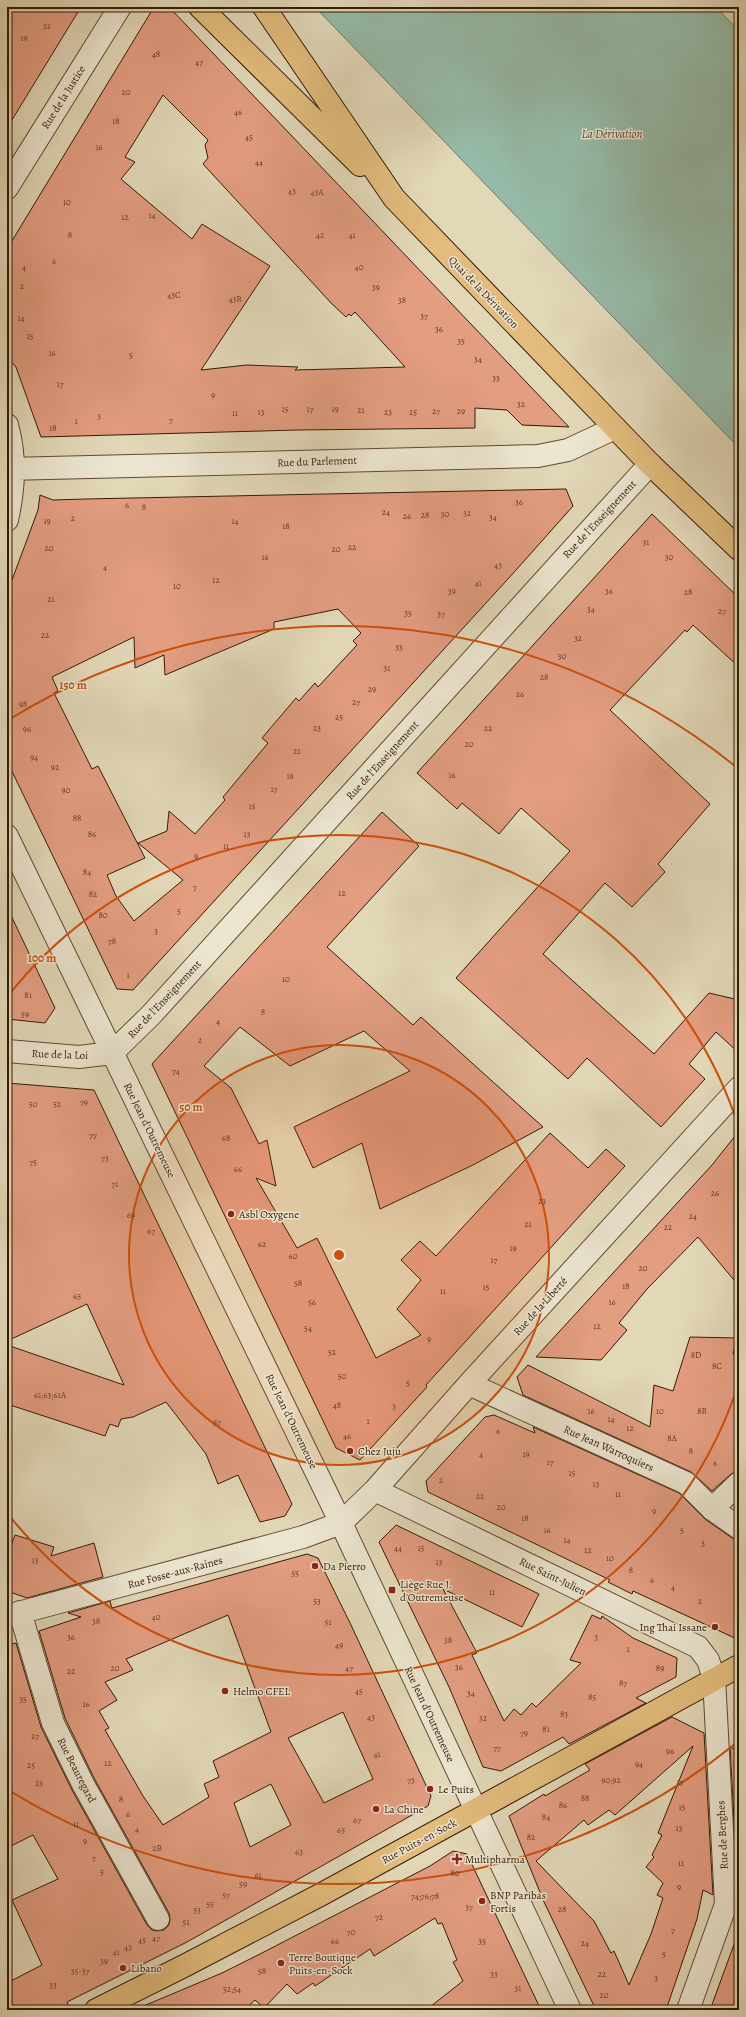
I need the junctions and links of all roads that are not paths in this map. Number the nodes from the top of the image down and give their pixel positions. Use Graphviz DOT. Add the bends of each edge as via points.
graph roads {
  1 [pos="120,7"];
  2 [pos="200,7"];
  3 [pos="264,7"];
  4 [pos="7,188"];
  5 [pos="394,198"];
  6 [pos="7,425"];
  7 [pos="615,428"];
  8 [pos="650,464"];
  9 [pos="11,469"];
  10 [pos="7,520"];
  11 [pos="739,550"];
  12 [pos="7,836"];
  13 [pos="7,1051"];
  14 [pos="112,1054"];
  15 [pos="739,1088"];
  16 [pos="468,1384"];
  17 [pos="739,1483"];
  18 [pos="375,1490"];
  19 [pos="712,1509"];
  20 [pos="341,1523"];
  21 [pos="739,1528"];
  22 [pos="14,1614"];
  23 [pos="739,1666"];
  24 [pos="714,1678"];
  25 [pos="476,1810"];
  26 [pos="732,1903"];
  27 [pos="158,1919"];
  28 [pos="96,2010"];
  29 [pos="570,2010"];
  30 [pos="688,2010"];
  1 -- 4 [label="street, Rue de la Justice"];
  2 -- 5 [label="main road"];
  3 -- 5 [label="main road, Quai de la Dérivation"];
  5 -- 7 [label="main road, Quai de la Dérivation"];
  6 -- 9 [label="street" via="11,442"];
  7 -- 8 [label="main road, Quai de la Dérivation"];
  7 -- 9 [label="street, Rue du Parlement" via="568,450 538,456"];
  8 -- 11 [label="main road, Quai de la Dérivation"];
  8 -- 14 [label="street, Rue de l'Enseignement" via="151,1016"];
  9 -- 10 [label="street" via="12,497"];
  12 -- 14 [label="street, Rue Jean d'Outremeuse"];
  13 -- 14 [label="street, Rue de la Loi" via="79,1057"];
  14 -- 20 [label="street, Rue Jean d'Outremeuse"];
  15 -- 16 [label="street, Rue de la Liberté"];
  16 -- 18 [label="street, Rue de la Liberté"];
  16 -- 19 [label="street, Rue Jean Warroquiers" via="686,1483"];
  17 -- 19 [label="street"];
  18 -- 20 [label="street, Rue de la Liberté"];
  18 -- 24 [label="street, Rue Saint-Julien" via="698,1647 708,1660"];
  19 -- 21 [label="street, Rue Jean Warroquiers"];
  20 -- 22 [label="street, Rue Fosse-aux-Raines" via="287,1541"];
  20 -- 25 [label="street, Rue Jean d'Outremeuse"];
  22 -- 27 [label="street, Rue Beauregard" via="53,1723 83,1784"];
  23 -- 24 [label="main road, Rue Puits-en-Sock"];
  24 -- 25 [label="main road, Rue Puits-en-Sock"];
  24 -- 26 [label="street, Rue de Berghes"];
  25 -- 28 [label="main road, Rue Puits-en-Sock" via="191,1963"];
  25 -- 29 [label="street, Rue Jean d'Outremeuse"];
  26 -- 30 [label="street, Rue de Berghes"];
}
